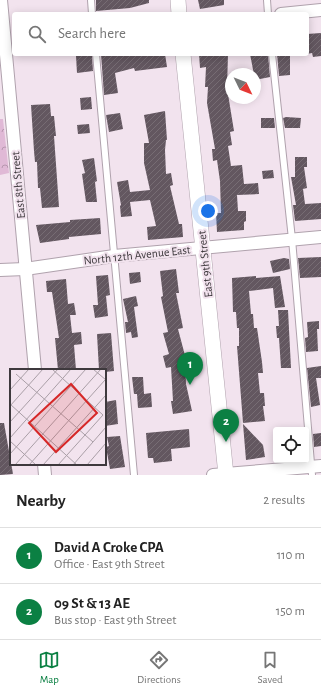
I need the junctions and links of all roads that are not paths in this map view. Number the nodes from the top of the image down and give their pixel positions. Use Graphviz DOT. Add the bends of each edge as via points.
graph roads {
  1 [pos="1,0"];
  2 [pos="91,0"];
  3 [pos="178,0"];
  4 [pos="267,0"];
  5 [pos="321,10"];
  6 [pos="92,12"];
  7 [pos="179,12"];
  8 [pos="268,12"];
  9 [pos="301,12"];
  10 [pos="6,43"];
  11 [pos="96,56"];
  12 [pos="183,56"];
  13 [pos="272,56"];
  14 [pos="321,237"];
  15 [pos="292,239"];
  16 [pos="204,248"];
  17 [pos="114,256"];
  18 [pos="25,269"];
  19 [pos="0,270"];
  20 [pos="35,369"];
  21 [pos="44,465"];
  22 [pos="315,469"];
  23 [pos="248,473"];
  24 [pos="222,474"];
  25 [pos="45,475"];
  26 [pos="134,475"];
  1 -- 10 [label="street, East 8th Street"];
  2 -- 6 [label="lane"];
  3 -- 7 [label="street"];
  4 -- 8 [label="lane"];
  5 -- 9 [label="street"];
  10 -- 18 [label="street, East 8th Street"];
  11 -- 17 [label="lane"];
  12 -- 16 [label="street, East 9th Street"];
  13 -- 15 [label="lane"];
  14 -- 15 [label="street, North 12th Avenue East"];
  15 -- 16 [label="street, North 12th Avenue East"];
  15 -- 22 [label="lane"];
  16 -- 17 [label="street, North 12th Avenue East"];
  16 -- 24 [label="street, East 9th Street"];
  17 -- 18 [label="street, North 12th Avenue East"];
  17 -- 26 [label="lane"];
  18 -- 19 [label="street, North 12th Avenue East"];
  18 -- 20 [label="street, East 8th Street"];
  21 -- 25 [label="street"];
  22 -- 23 [label="street"];
  23 -- 24 [label="street"];
}
